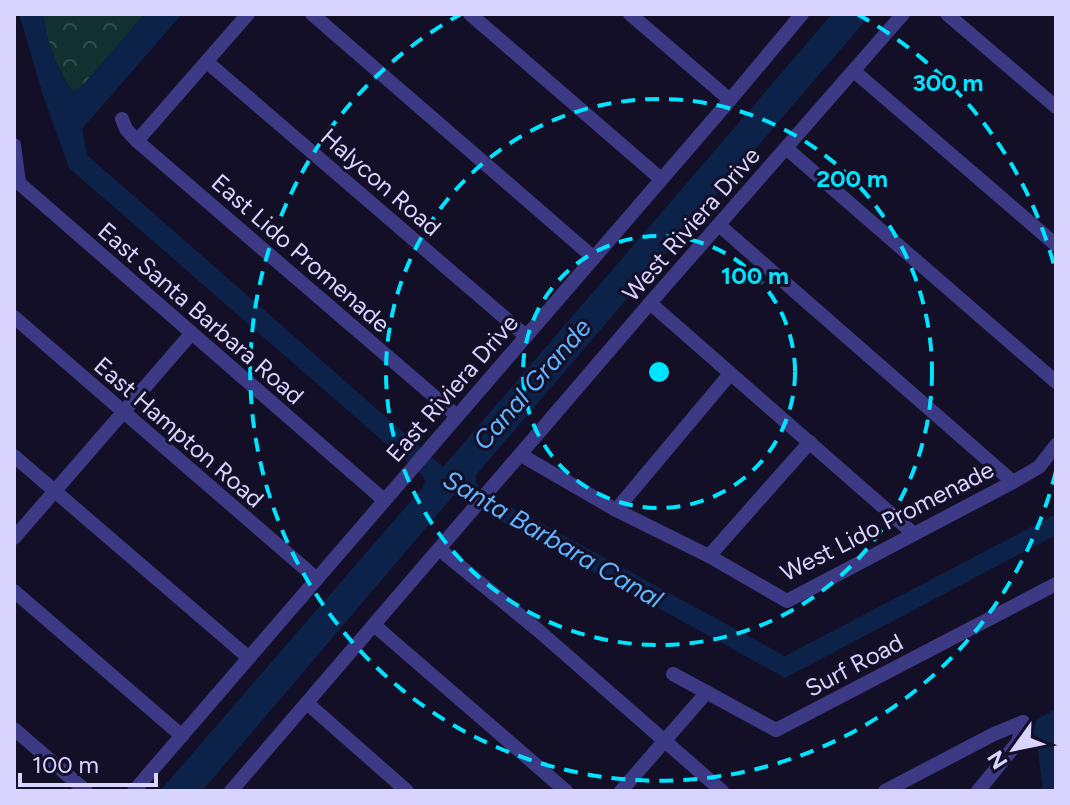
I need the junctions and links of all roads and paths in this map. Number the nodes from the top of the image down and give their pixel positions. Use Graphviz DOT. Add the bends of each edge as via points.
graph roads {
  1 [pos="248,14"];
  2 [pos="312,14"];
  3 [pos="470,14"];
  4 [pos="630,14"];
  5 [pos="903,14"];
  6 [pos="947,14"];
  7 [pos="795,16"];
  8 [pos="207,62"];
  9 [pos="854,71"];
  10 [pos="730,100"];
  11 [pos="1056,107"];
  12 [pos="122,119"];
  13 [pos="137,141"];
  14 [pos="14,145"];
  15 [pos="786,148"];
  16 [pos="661,179"];
  17 [pos="16,184"];
  18 [pos="719,225"];
  19 [pos="1056,245"];
  20 [pos="594,258"];
  21 [pos="650,303"];
  22 [pos="14,317"];
  23 [pos="191,334"];
  24 [pos="526,336"];
  25 [pos="730,374"];
  26 [pos="1056,382"];
  27 [pos="122,412"];
  28 [pos="457,416"];
  29 [pos="810,442"];
  30 [pos="1056,445"];
  31 [pos="521,455"];
  32 [pos="14,456"];
  33 [pos="1013,482"];
  34 [pos="55,491"];
  35 [pos="384,500"];
  36 [pos="616,510"];
  37 [pos="914,534"];
  38 [pos="14,538"];
  39 [pos="439,549"];
  40 [pos="709,556"];
  41 [pos="317,579"];
  42 [pos="1056,584"];
  43 [pos="14,591"];
  44 [pos="374,625"];
  45 [pos="249,658"];
  46 [pos="673,674"];
  47 [pos="707,692"];
  48 [pos="307,703"];
  49 [pos="14,729"];
  50 [pos="182,736"];
  51 [pos="664,741"];
  52 [pos="237,789"];
  53 [pos="86,791"];
  54 [pos="134,791"];
  55 [pos="407,791"];
  56 [pos="566,791"];
  57 [pos="621,791"];
  58 [pos="722,791"];
  59 [pos="885,791"];
  60 [pos="978,791"];
  1 -- 8 [label="street"];
  2 -- 20 [label="street"];
  3 -- 16 [label="street"];
  4 -- 10 [label="street"];
  5 -- 9 [label="street, West Riviera Drive"];
  6 -- 11 [label="street"];
  7 -- 10 [label="street, East Riviera Drive"];
  8 -- 13 [label="street"];
  8 -- 24 [label="street, Halycon Road"];
  9 -- 15 [label="street, West Riviera Drive"];
  9 -- 19 [label="street"];
  10 -- 16 [label="street, East Riviera Drive"];
  12 -- 13 [label="street, East Lido Promenade"];
  13 -- 28 [label="street, East Lido Promenade"];
  14 -- 17 [label="street, East Santa Barbara Road"];
  15 -- 18 [label="street, West Riviera Drive"];
  15 -- 26 [label="street"];
  16 -- 20 [label="street, East Riviera Drive"];
  17 -- 23 [label="street, East Santa Barbara Road"];
  18 -- 21 [label="street, West Riviera Drive"];
  18 -- 33 [label="street"];
  20 -- 24 [label="street, East Riviera Drive"];
  21 -- 25 [label="street"];
  21 -- 31 [label="street, West Riviera Drive"];
  22 -- 27 [label="street, East Hampton Road"];
  23 -- 27 [label="street"];
  23 -- 35 [label="street, East Santa Barbara Road"];
  24 -- 28 [label="street, East Riviera Drive"];
  25 -- 29 [label="street"];
  25 -- 36 [label="street"];
  27 -- 34 [label="street"];
  27 -- 41 [label="street, East Hampton Road"];
  28 -- 35 [label="street, East Riviera Drive"];
  29 -- 37 [label="street"];
  29 -- 40 [label="street"];
  30 -- 33 [label="street, West Lido Promenade" via="1039,467"];
  31 -- 36 [label="street, West Lido Promenade"];
  31 -- 39 [label="street, West Riviera Drive"];
  32 -- 34 [label="street"];
  33 -- 37 [label="street, West Lido Promenade"];
  34 -- 38 [label="street"];
  34 -- 45 [label="street"];
  35 -- 41 [label="street, East Riviera Drive"];
  36 -- 40 [label="street, West Lido Promenade"];
  37 -- 40 [label="street, West Lido Promenade" via="787,601"];
  39 -- 44 [label="street, West Riviera Drive"];
  39 -- 51 [label="street"];
  41 -- 45 [label="street, East Riviera Drive"];
  42 -- 47 [label="street, Surf Road" via="776,730"];
  43 -- 50 [label="street"];
  44 -- 48 [label="street, West Riviera Drive"];
  44 -- 56 [label="street"];
  45 -- 50 [label="street, East Riviera Drive"];
  46 -- 47 [label="street, Surf Road"];
  47 -- 51 [label="street"];
  48 -- 52 [label="street, West Riviera Drive"];
  48 -- 55 [label="street"];
  49 -- 53 [label="street"];
  50 -- 54 [label="street, East Riviera Drive"];
  51 -- 57 [label="street"];
  51 -- 58 [label="street"];
  59 -- 60 [label="street" via="1023,722 1018,742"];
}
